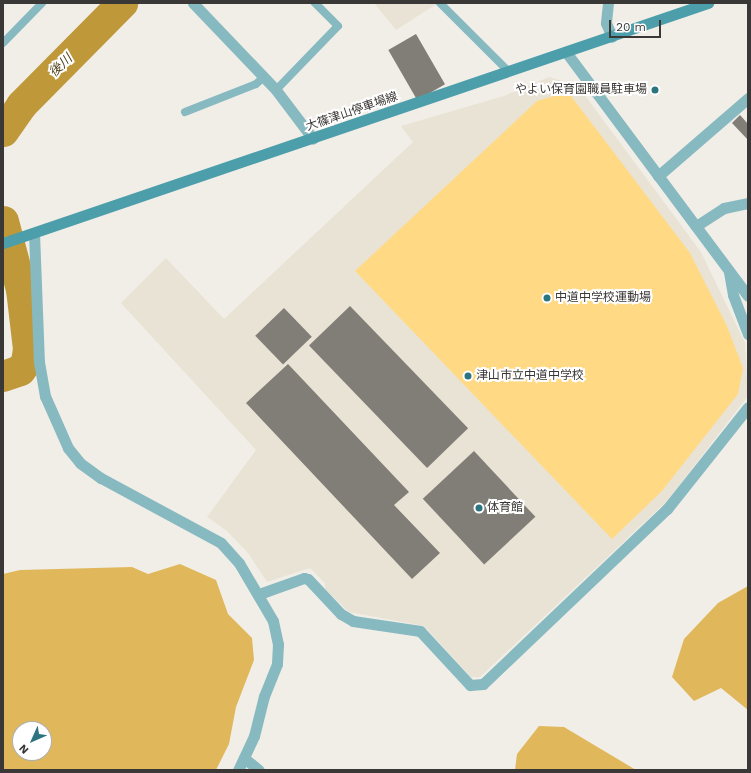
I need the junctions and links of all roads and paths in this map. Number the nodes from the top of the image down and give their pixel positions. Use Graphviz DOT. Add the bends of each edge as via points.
graph roads {
  1 [pos="42,3"];
  2 [pos="193,3"];
  3 [pos="315,3"];
  4 [pos="440,3"];
  5 [pos="608,3"];
  6 [pos="708,3"];
  7 [pos="612,37"];
  8 [pos="3,43"];
  9 [pos="566,52"];
  10 [pos="509,72"];
  11 [pos="264,77"];
  12 [pos="276,90"];
  13 [pos="748,98"];
  14 [pos="185,112"];
  15 [pos="313,139"];
  16 [pos="658,176"];
  17 [pos="748,203"];
  18 [pos="696,226"];
  19 [pos="29,235"];
  20 [pos="3,243"];
  21 [pos="728,269"];
  22 [pos="748,296"];
  23 [pos="748,334"];
  24 [pos="748,407"];
  25 [pos="259,594"];
  26 [pos="244,758"];
  27 [pos="238,770"];
  28 [pos="259,770"];
  1 -- 8 [label="lane"];
  2 -- 11 [label="street"];
  3 -- 12 [label="lane" via="338,26"];
  4 -- 10 [label="lane"];
  5 -- 7 [label="street" via="606,23"];
  6 -- 7 [label="main road, 大篠津山停車場線"];
  7 -- 9 [label="main road, 大篠津山停車場線"];
  9 -- 10 [label="main road, 大篠津山停車場線"];
  9 -- 16 [label="street"];
  10 -- 15 [label="main road, 大篠津山停車場線"];
  11 -- 12 [label="street"];
  11 -- 14 [label="lane" via="256,84"];
  12 -- 15 [label="street"];
  13 -- 16 [label="street"];
  15 -- 19 [label="main road, 大篠津山停車場線"];
  16 -- 18 [label="street"];
  17 -- 18 [label="street" via="724,208"];
  18 -- 21 [label="street"];
  19 -- 20 [label="main road, 大篠津山停車場線"];
  19 -- 25 [label="street" via="39,362 45,396 68,448 80,462 101,478 222,543"];
  21 -- 22 [label="street"];
  21 -- 23 [label="street" via="733,295"];
  24 -- 25 [label="street" via="667,509 483,684 470,685 420,631 353,621 341,614 308,579 304,578"];
  25 -- 26 [label="street" via="273,621 278,644 277,664"];
  26 -- 27 [label="street"];
  26 -- 28 [label="street"];
}
